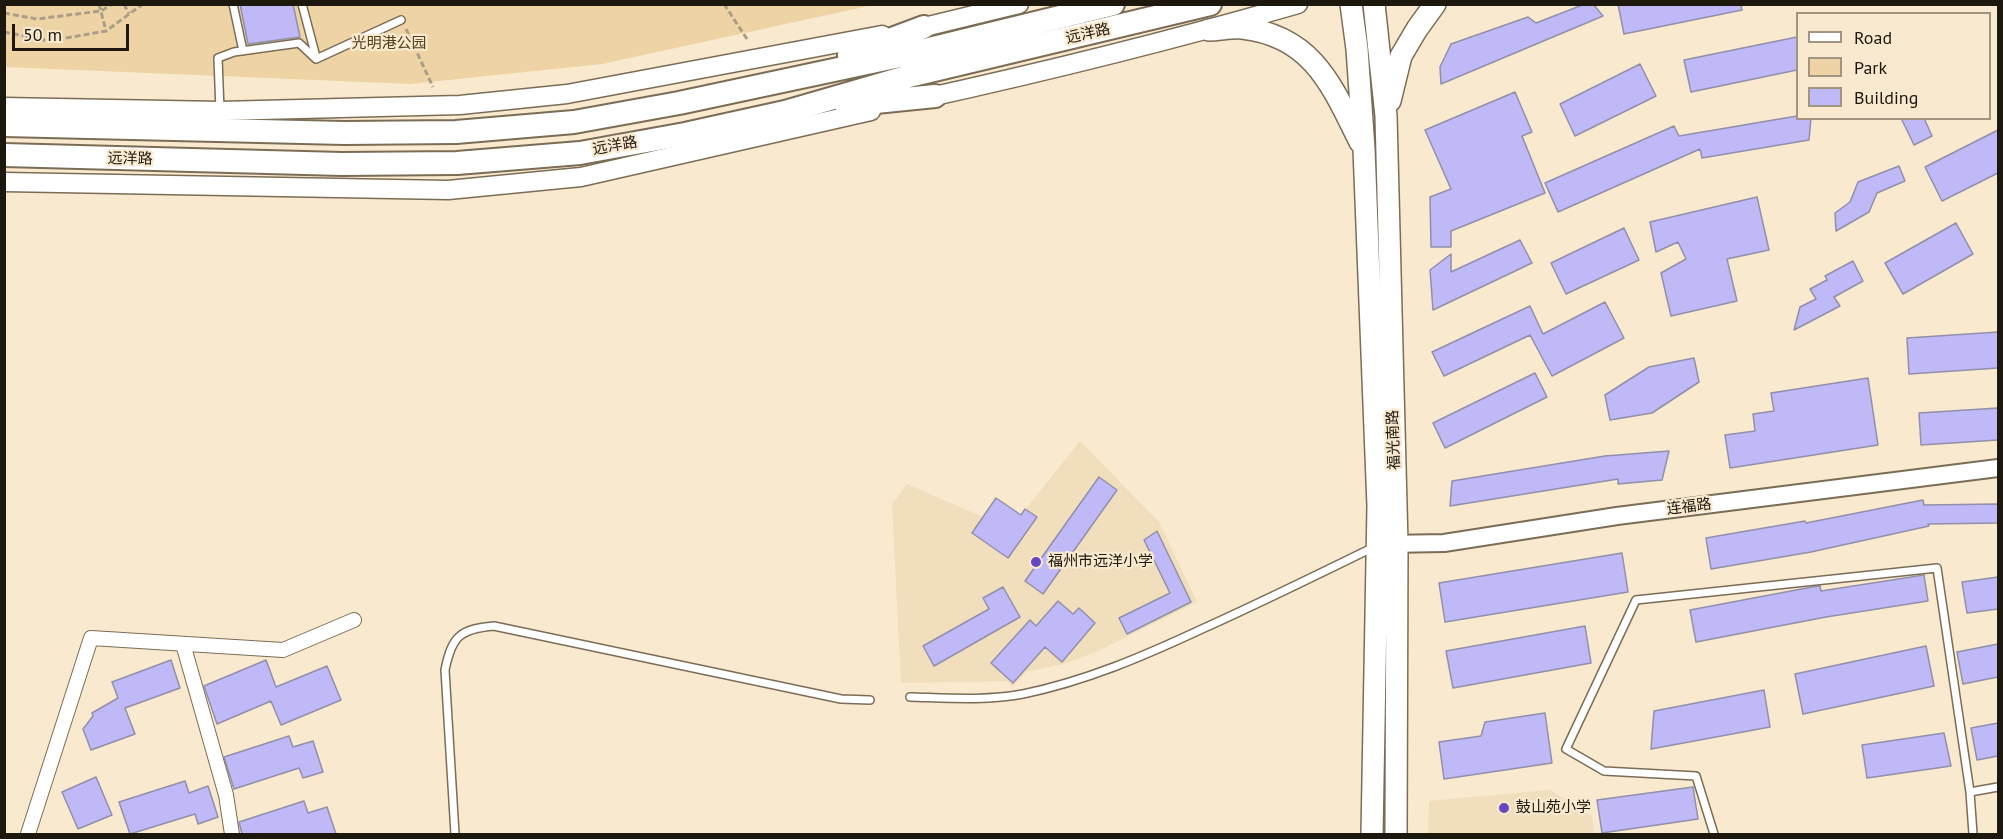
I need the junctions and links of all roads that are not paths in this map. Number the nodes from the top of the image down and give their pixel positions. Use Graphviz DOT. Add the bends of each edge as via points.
graph roads {
  1 [pos="233,4"];
  2 [pos="302,4"];
  3 [pos="1019,4"];
  4 [pos="1113,4"];
  5 [pos="1210,4"];
  6 [pos="1298,4"];
  7 [pos="1351,4"];
  8 [pos="1374,4"];
  9 [pos="1435,4"];
  10 [pos="401,20"];
  11 [pos="924,27"];
  12 [pos="1209,30"];
  13 [pos="243,51"];
  14 [pos="316,59"];
  15 [pos="777,81"];
  16 [pos="935,96"];
  17 [pos="4,107"];
  18 [pos="220,111"];
  19 [pos="785,112"];
  20 [pos="1386,116"];
  21 [pos="4,125"];
  22 [pos="1364,149"];
  23 [pos="4,155"];
  24 [pos="4,182"];
  25 [pos="1998,468"];
  26 [pos="1388,544"];
  27 [pos="354,620"];
  28 [pos="183,644"];
  29 [pos="910,697"];
  30 [pos="870,700"];
  31 [pos="1998,787"];
  32 [pos="1970,792"];
  33 [pos="28,834"];
  34 [pos="232,834"];
  35 [pos="455,834"];
  36 [pos="1372,834"];
  37 [pos="1396,834"];
  38 [pos="1714,834"];
  39 [pos="1973,834"];
  1 -- 13 [label="lane"];
  2 -- 14 [label="lane"];
  3 -- 11 [label="main road"];
  4 -- 15 [label="highway, 远洋路" via="909,54"];
  5 -- 19 [label="highway, 远洋路" via="914,75"];
  6 -- 12 [label="main road"];
  7 -- 22 [label="main road, 福光南路"];
  8 -- 20 [label="main road, 福光南路"];
  9 -- 20 [label="main road" via="1401,56"];
  10 -- 14 [label="lane"];
  11 -- 15 [label="highway"];
  11 -- 18 [label="main road" via="567,94 460,105"];
  12 -- 16 [label="main road"];
  12 -- 22 [label="main road" via="1240,28 1270,34 1302,51 1329,82"];
  13 -- 14 [label="lane" via="299,43"];
  13 -- 18 [label="lane" via="218,58"];
  15 -- 21 [label="highway, 远洋路" via="574,122 456,132 344,134"];
  16 -- 19 [label="highway"];
  16 -- 24 [label="main road" via="581,177 448,190"];
  17 -- 18 [label="main road"];
  19 -- 23 [label="highway, 远洋路" via="580,153 457,162 342,164"];
  20 -- 26 [label="main road, 福光南路"];
  22 -- 26 [label="main road, 福光南路"];
  25 -- 26 [label="street, 连福路" via="1627,515 1444,543"];
  26 -- 29 [label="lane" via="1133,661 1077,681 1021,695"];
  26 -- 36 [label="main road, 福光南路"];
  26 -- 37 [label="main road, 福光南路"];
  27 -- 28 [label="street" via="283,650"];
  28 -- 33 [label="street" via="92,638"];
  28 -- 34 [label="street" via="226,795"];
  30 -- 35 [label="lane" via="841,699 494,626 474,628 458,637 448,652 445,670"];
  31 -- 32 [label="lane"];
  32 -- 38 [label="lane" via="1937,568 1636,600 1566,750 1604,771 1696,776"];
  32 -- 39 [label="lane"];
}
